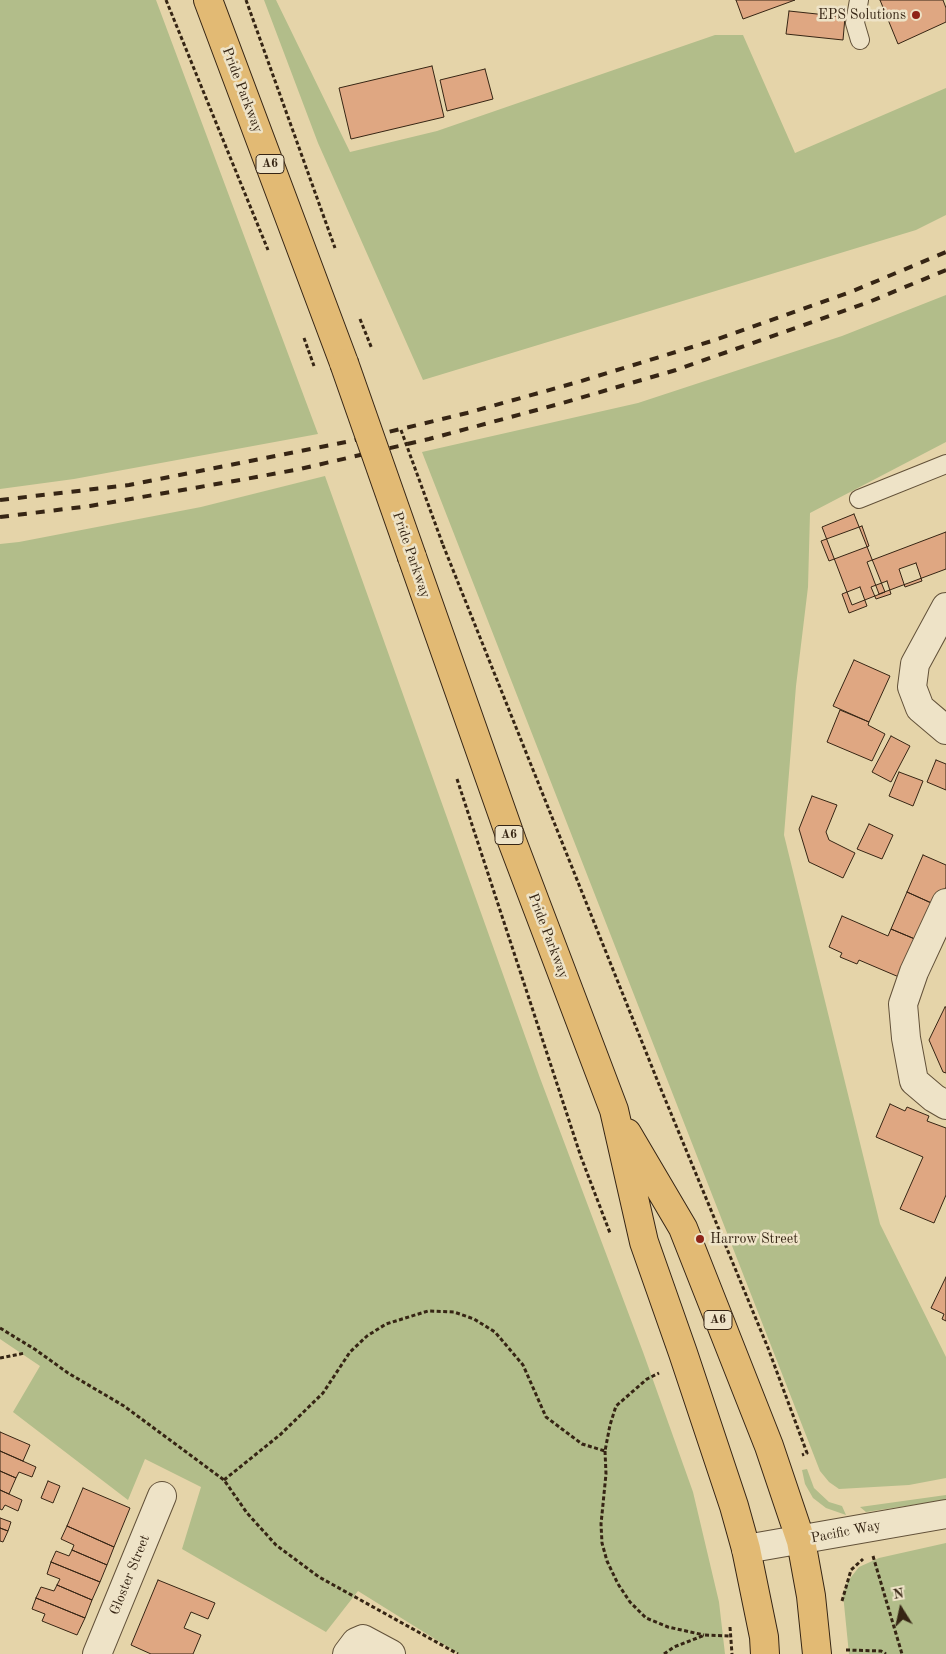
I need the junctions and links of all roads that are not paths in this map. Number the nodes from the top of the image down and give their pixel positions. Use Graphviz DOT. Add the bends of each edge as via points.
graph roads {
  1 [pos="208,0"];
  2 [pos="859,0"];
  3 [pos="860,40"];
  4 [pos="946,464"];
  5 [pos="859,499"];
  6 [pos="946,607"];
  7 [pos="946,730"];
  8 [pos="944,910"];
  9 [pos="946,1105"];
  10 [pos="614,1110"];
  11 [pos="162,1496"];
  12 [pos="946,1514"];
  13 [pos="801,1541"];
  14 [pos="746,1549"];
  15 [pos="765,1645"];
  16 [pos="347,1653"];
  17 [pos="97,1654"];
  18 [pos="392,1654"];
  19 [pos="817,1654"];
  1 -- 10 [label="main road, Pride Parkway / A6, bridge" via="332,329 512,842"];
  2 -- 3 [label="lane" via="855,23"];
  4 -- 5 [label="lane"];
  6 -- 7 [label="street" via="915,664 912,687 920,708"];
  8 -- 9 [label="street" via="902,1004 914,1081"];
  10 -- 13 [label="main road, A6" via="683,1228 769,1446"];
  10 -- 14 [label="main road, A6" via="644,1242"];
  11 -- 17 [label="street, Gloster Street"];
  12 -- 13 [label="street, Pacific Way"];
  13 -- 14 [label="street, Pacific Way"];
  13 -- 19 [label="main road, A6"];
  14 -- 15 [label="main road, A6"];
  16 -- 18 [label="street" via="363,1639"];
}
